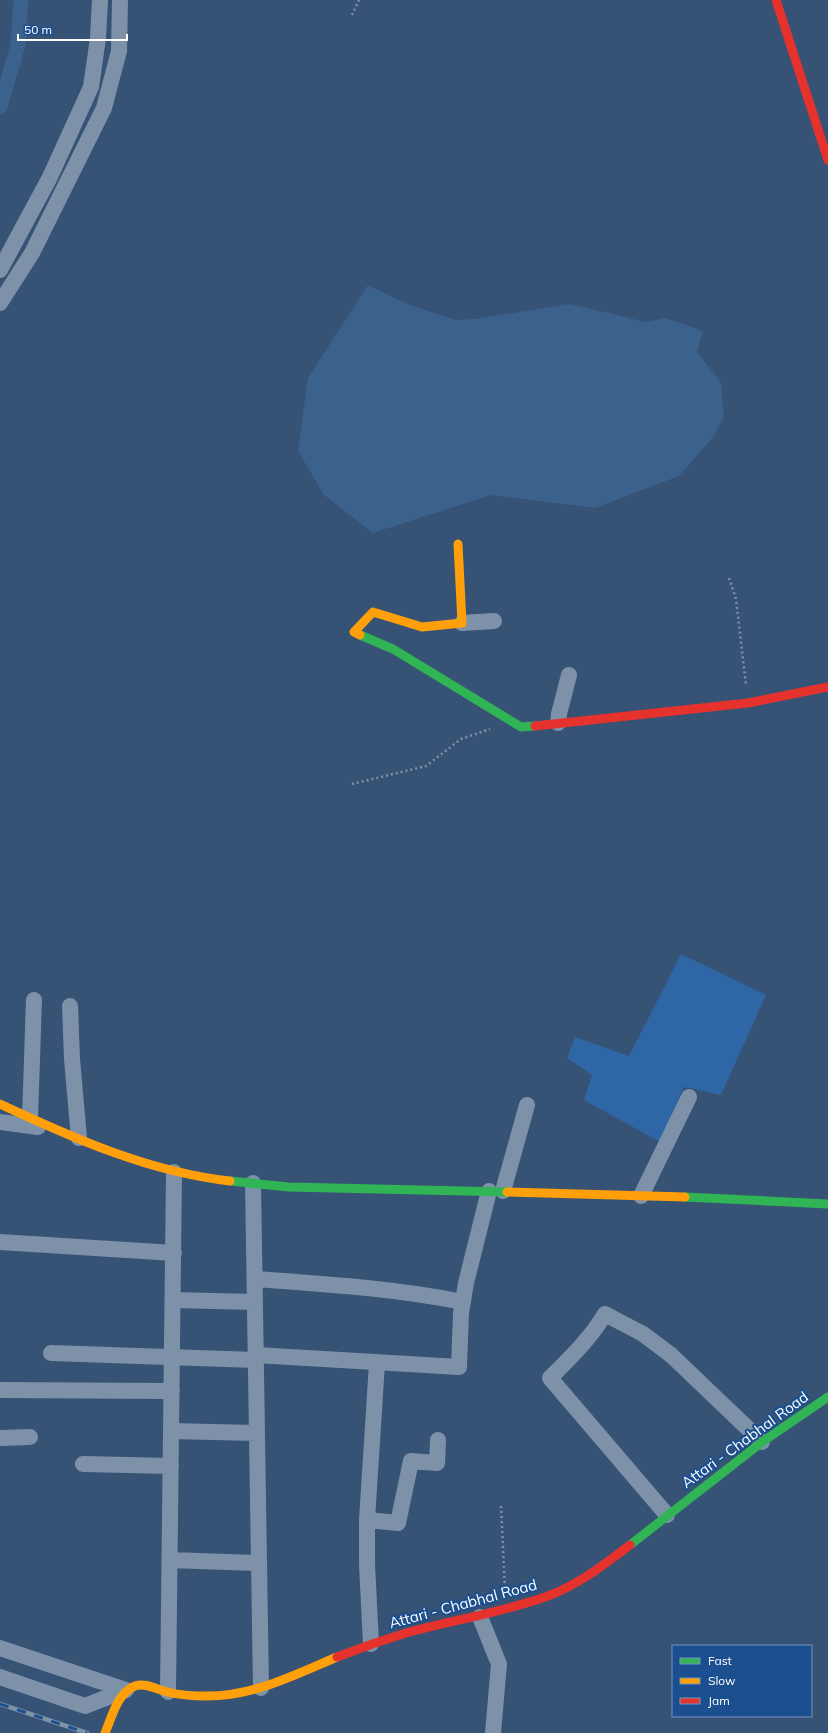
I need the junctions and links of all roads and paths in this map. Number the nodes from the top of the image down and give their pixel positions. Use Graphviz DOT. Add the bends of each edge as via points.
graph roads {
  1 [pos="100,0"];
  2 [pos="120,0"];
  3 [pos="359,0"];
  4 [pos="776,0"];
  5 [pos="352,15"];
  6 [pos="828,160"];
  7 [pos="0,270"];
  8 [pos="0,303"];
  9 [pos="458,544"];
  10 [pos="729,578"];
  11 [pos="494,621"];
  12 [pos="462,624"];
  13 [pos="570,675"];
  14 [pos="828,688"];
  15 [pos="748,703"];
  16 [pos="558,723"];
  17 [pos="492,728"];
  18 [pos="352,784"];
  19 [pos="34,1000"];
  20 [pos="70,1006"];
  21 [pos="689,1098"];
  22 [pos="0,1104"];
  23 [pos="527,1105"];
  24 [pos="30,1118"];
  25 [pos="0,1122"];
  26 [pos="53,1129"];
  27 [pos="79,1138"];
  28 [pos="174,1172"];
  29 [pos="254,1183"];
  30 [pos="496,1191"];
  31 [pos="641,1196"];
  32 [pos="828,1204"];
  33 [pos="0,1242"];
  34 [pos="174,1253"];
  35 [pos="255,1279"];
  36 [pos="173,1300"];
  37 [pos="255,1302"];
  38 [pos="463,1302"];
  39 [pos="51,1352"];
  40 [pos="172,1358"];
  41 [pos="256,1358"];
  42 [pos="377,1362"];
  43 [pos="0,1390"];
  44 [pos="172,1391"];
  45 [pos="828,1397"];
  46 [pos="171,1431"];
  47 [pos="257,1433"];
  48 [pos="30,1437"];
  49 [pos="0,1438"];
  50 [pos="438,1440"];
  51 [pos="762,1442"];
  52 [pos="83,1464"];
  53 [pos="171,1466"];
  54 [pos="501,1506"];
  55 [pos="667,1515"];
  56 [pos="367,1520"];
  57 [pos="170,1560"];
  58 [pos="259,1563"];
  59 [pos="506,1610"];
  60 [pos="480,1617"];
  61 [pos="371,1644"];
  62 [pos="0,1648"];
  63 [pos="0,1677"];
  64 [pos="260,1688"];
  65 [pos="126,1690"];
  66 [pos="168,1692"];
  67 [pos="105,1733"];
  68 [pos="493,1733"];
  1 -- 7 [label="street" via="91,87 50,177"];
  2 -- 8 [label="street" via="119,51 104,108 32,253"];
  3 -- 5 [label="path"];
  4 -- 6 [label="street"];
  9 -- 12 [label="street"];
  10 -- 15 [label="path" via="736,600"];
  11 -- 12 [label="street"];
  12 -- 16 [label="street" via="422,627 373,612 354,632 393,649 521,727"];
  13 -- 16 [label="street"];
  14 -- 15 [label="street"];
  15 -- 16 [label="street"];
  17 -- 18 [label="path" via="461,739 426,766"];
  19 -- 24 [label="street"];
  20 -- 27 [label="street"];
  21 -- 31 [label="street"];
  22 -- 24 [label="street"];
  23 -- 30 [label="street"];
  24 -- 26 [label="street"];
  25 -- 26 [label="street"];
  26 -- 27 [label="street"];
  27 -- 28 [label="street"];
  28 -- 29 [label="street"];
  28 -- 34 [label="street"];
  29 -- 30 [label="street" via="289,1187"];
  29 -- 35 [label="street"];
  30 -- 31 [label="street"];
  30 -- 38 [label="street"];
  31 -- 32 [label="street"];
  33 -- 34 [label="street"];
  34 -- 36 [label="street"];
  35 -- 37 [label="street"];
  35 -- 38 [label="street" via="382,1288"];
  36 -- 37 [label="street"];
  36 -- 40 [label="street"];
  37 -- 41 [label="street"];
  38 -- 42 [label="street" via="459,1368"];
  39 -- 40 [label="street"];
  40 -- 41 [label="street"];
  40 -- 44 [label="street"];
  41 -- 42 [label="street"];
  41 -- 47 [label="street"];
  42 -- 56 [label="street"];
  43 -- 44 [label="street"];
  44 -- 46 [label="street"];
  45 -- 51 [label="street, Attari - Chabhal Road"];
  46 -- 47 [label="street"];
  46 -- 53 [label="street"];
  47 -- 58 [label="street"];
  48 -- 49 [label="street"];
  50 -- 56 [label="street" via="437,1463 411,1462 398,1523"];
  51 -- 55 [label="street, Attari - Chabhal Road"];
  51 -- 55 [label="street" via="671,1355 642,1334 604,1314 584,1343 550,1378"];
  52 -- 53 [label="street"];
  53 -- 57 [label="street"];
  54 -- 59 [label="path"];
  55 -- 59 [label="street, Attari - Chabhal Road" via="585,1578 549,1596"];
  56 -- 61 [label="street"];
  57 -- 58 [label="street"];
  57 -- 66 [label="street"];
  58 -- 64 [label="street"];
  59 -- 60 [label="street, Attari - Chabhal Road"];
  60 -- 61 [label="street, Attari - Chabhal Road" via="407,1633"];
  60 -- 68 [label="street" via="499,1664"];
  61 -- 64 [label="street, Attari - Chabhal Road"];
  62 -- 65 [label="street"];
  63 -- 65 [label="street" via="85,1706"];
  64 -- 66 [label="street, Attari - Chabhal Road" via="218,1696"];
  65 -- 66 [label="street, Attari - Chabhal Road" via="137,1685"];
  65 -- 67 [label="street"];
}
